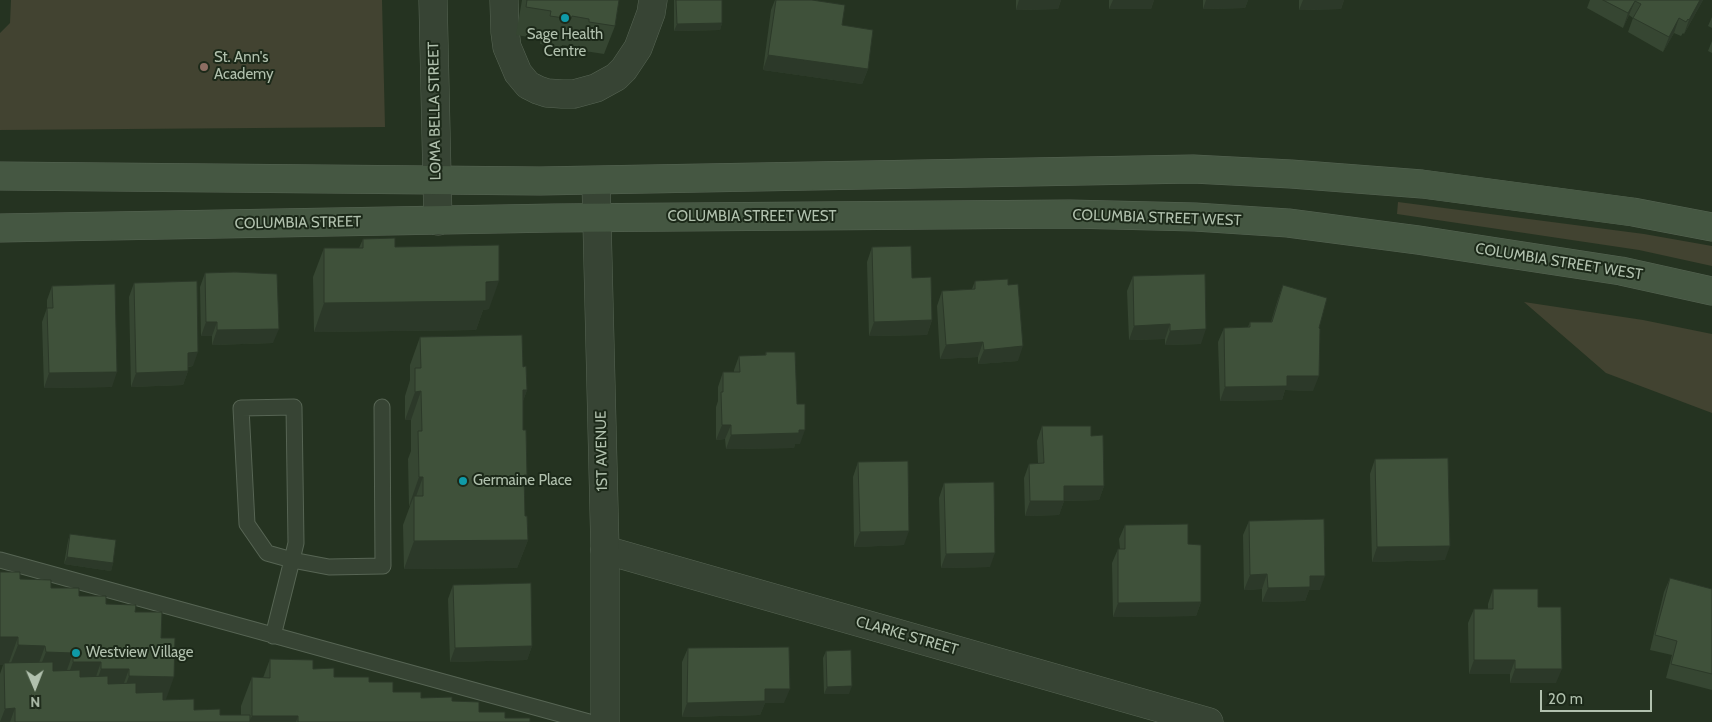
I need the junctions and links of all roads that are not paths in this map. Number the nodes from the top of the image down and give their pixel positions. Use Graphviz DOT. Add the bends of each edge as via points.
graph roads {
  1 [pos="433,0"];
  2 [pos="504,0"];
  3 [pos="653,0"];
  4 [pos="0,176"];
  5 [pos="436,181"];
  6 [pos="596,181"];
  7 [pos="596,218"];
  8 [pos="438,221"];
  9 [pos="1712,227"];
  10 [pos="0,228"];
  11 [pos="1712,291"];
  12 [pos="382,407"];
  13 [pos="605,550"];
  14 [pos="0,560"];
  15 [pos="292,560"];
  16 [pos="273,636"];
  17 [pos="589,722"];
  18 [pos="605,722"];
  19 [pos="1209,722"];
  1 -- 5 [label="street, LOMA BELLA STREET"];
  2 -- 3 [label="street" via="507,47 518,73 528,85 538,90 574,94 596,88 624,69 638,48"];
  4 -- 5 [label="main road"];
  5 -- 6 [label="main road"];
  5 -- 8 [label="street, LOMA BELLA STREET"];
  6 -- 7 [label="street, 1ST AVENUE"];
  6 -- 9 [label="main road" via="1193,169 1422,184 1633,212"];
  7 -- 8 [label="main road, COLUMBIA STREET"];
  7 -- 11 [label="main road, COLUMBIA STREET WEST" via="1070,214 1288,223 1621,271"];
  7 -- 13 [label="street, 1ST AVENUE"];
  8 -- 10 [label="main road, COLUMBIA STREET"];
  12 -- 15 [label="lane" via="383,566 329,567"];
  13 -- 18 [label="street, 1ST AVENUE"];
  13 -- 19 [label="street, CLARKE STREET"];
  14 -- 16 [label="lane"];
  15 -- 15 [label="lane" via="296,544 294,407 241,408 247,524 268,553"];
  15 -- 16 [label="lane"];
  16 -- 17 [label="lane"];
}
